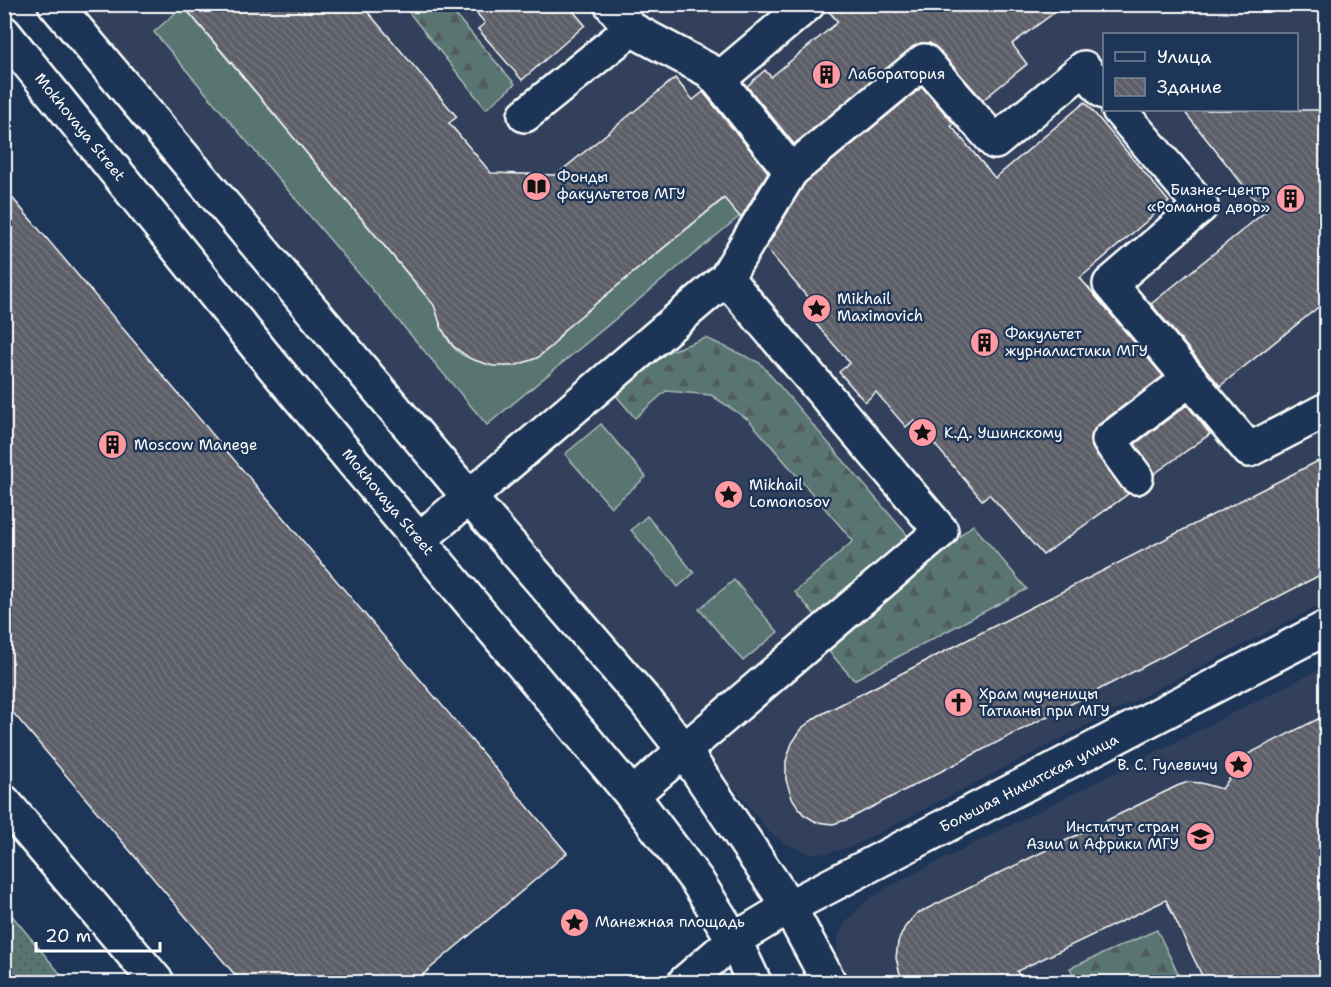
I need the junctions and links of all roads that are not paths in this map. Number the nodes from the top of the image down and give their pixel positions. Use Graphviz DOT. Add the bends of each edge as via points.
graph roads {
  1 [pos="56,4"];
  2 [pos="808,4"];
  3 [pos="621,17"];
  4 [pos="4,33"];
  5 [pos="717,80"];
  6 [pos="1103,91"];
  7 [pos="1120,111"];
  8 [pos="525,115"];
  9 [pos="791,171"];
  10 [pos="726,278"];
  11 [pos="1190,379"];
  12 [pos="1326,410"];
  13 [pos="1136,477"];
  14 [pos="468,496"];
  15 [pos="420,539"];
  16 [pos="1326,628"];
  17 [pos="683,749"];
  18 [pos="632,795"];
  19 [pos="4,802"];
  20 [pos="789,907"];
  21 [pos="734,940"];
  22 [pos="157,982"];
  23 [pos="685,982"];
  24 [pos="754,982"];
  25 [pos="829,982"];
  1 -- 14 [label="main road"];
  2 -- 5 [label="main road"];
  3 -- 5 [label="main road" via="710,71"];
  3 -- 8 [label="main road"];
  4 -- 15 [label="main road, Mokhovaya Street" via="263,354"];
  5 -- 9 [label="main road"];
  6 -- 9 [label="main road" via="1084,68 995,142 924,61"];
  7 -- 11 [label="main road" via="1202,206 1110,284"];
  9 -- 10 [label="main road"];
  10 -- 14 [label="main road"];
  10 -- 17 [label="main road" via="941,531"];
  11 -- 12 [label="main road" via="1249,450"];
  11 -- 13 [label="main road" via="1109,440"];
  14 -- 15 [label="main road"];
  14 -- 17 [label="main road"];
  15 -- 18 [label="main road, Mokhovaya Street"];
  16 -- 20 [label="main road, Большая Никитская улица"];
  17 -- 18 [label="main road"];
  17 -- 20 [label="main road"];
  18 -- 21 [label="main road, Mokhovaya Street" via="697,881"];
  19 -- 22 [label="main road"];
  20 -- 21 [label="main road, Большая Никитская улица"];
  20 -- 25 [label="main road"];
  21 -- 23 [label="main road, Большая Никитская улица"];
  21 -- 24 [label="main road, Mokhovaya Street"];
}
